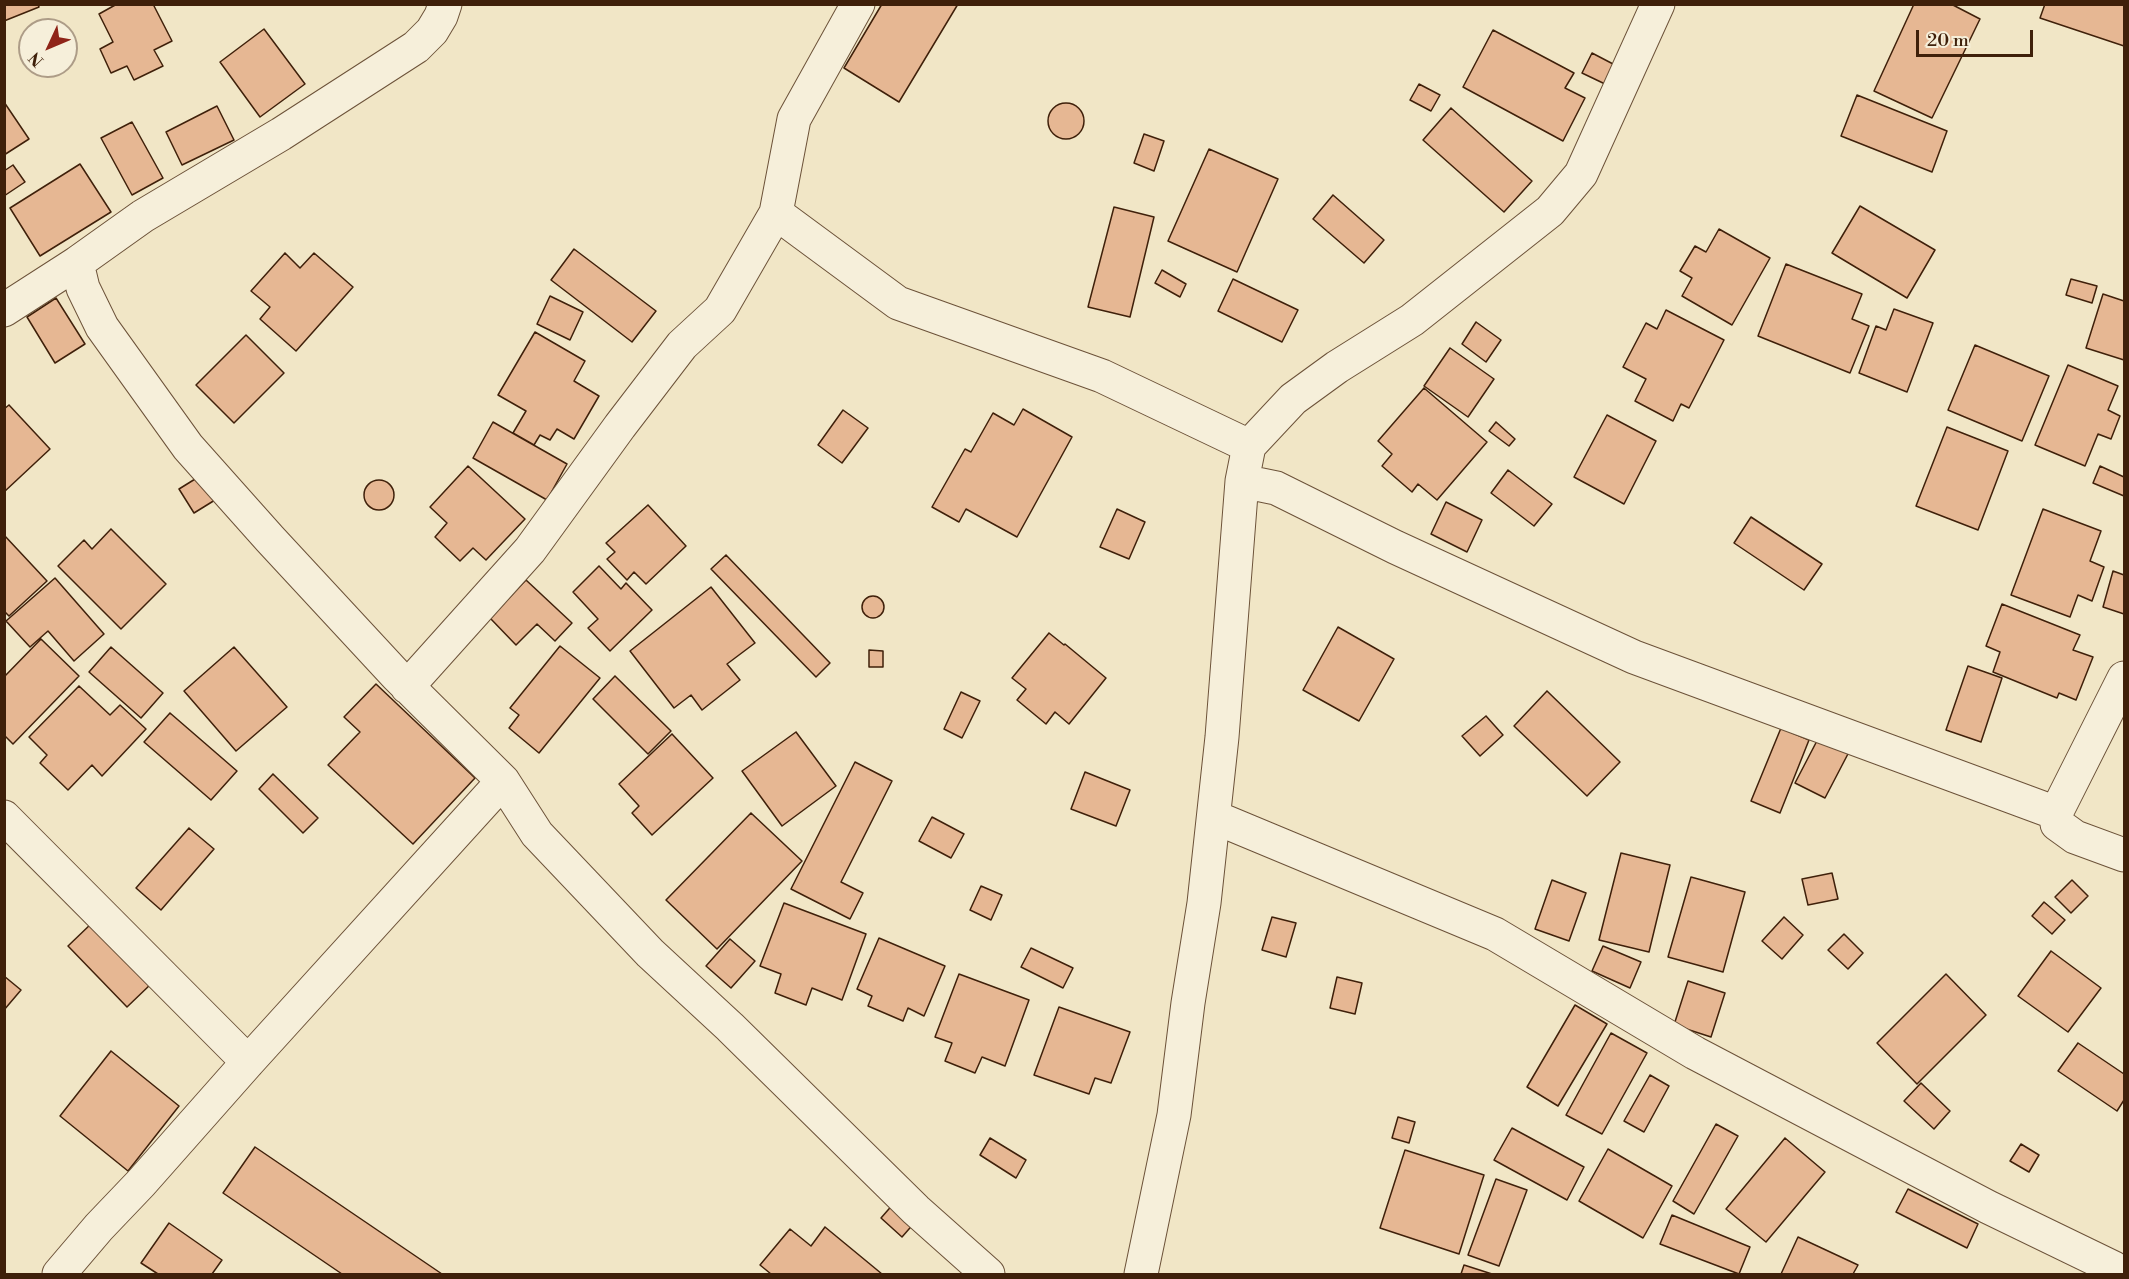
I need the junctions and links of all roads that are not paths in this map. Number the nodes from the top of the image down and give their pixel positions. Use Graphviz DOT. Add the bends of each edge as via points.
graph roads {
  1 [pos="446,4"];
  2 [pos="858,4"];
  3 [pos="1658,4"];
  4 [pos="776,213"];
  5 [pos="77,263"];
  6 [pos="4,310"];
  7 [pos="1249,446"];
  8 [pos="1242,481"];
  9 [pos="2124,678"];
  10 [pos="407,687"];
  11 [pos="502,781"];
  12 [pos="2056,813"];
  13 [pos="4,817"];
  14 [pos="1214,817"];
  15 [pos="2124,855"];
  16 [pos="248,1062"];
  17 [pos="2112,1269"];
  18 [pos="59,1275"];
  19 [pos="988,1275"];
  20 [pos="1141,1275"];
  1 -- 5 [label="street" via="432,31 416,46 281,134 143,216"];
  2 -- 4 [label="street" via="794,119"];
  3 -- 7 [label="street" via="1581,174 1550,211 1412,320 1293,399"];
  4 -- 7 [label="street" via="898,303 1102,376"];
  4 -- 10 [label="street" via="720,310 681,345 530,550"];
  5 -- 6 [label="street"];
  5 -- 10 [label="street" via="83,288 102,327 188,447"];
  7 -- 8 [label="street"];
  8 -- 12 [label="street" via="1275,488 1395,548 1634,657"];
  8 -- 14 [label="street"];
  9 -- 12 [label="street"];
  10 -- 11 [label="street"];
  11 -- 16 [label="street"];
  11 -- 19 [label="street" via="537,834 650,953"];
  12 -- 15 [label="street" via="2057,824 2075,837"];
  13 -- 16 [label="street"];
  14 -- 17 [label="street" via="1495,934 1695,1053"];
  14 -- 20 [label="street" via="1174,1114"];
  16 -- 18 [label="street"];
}
